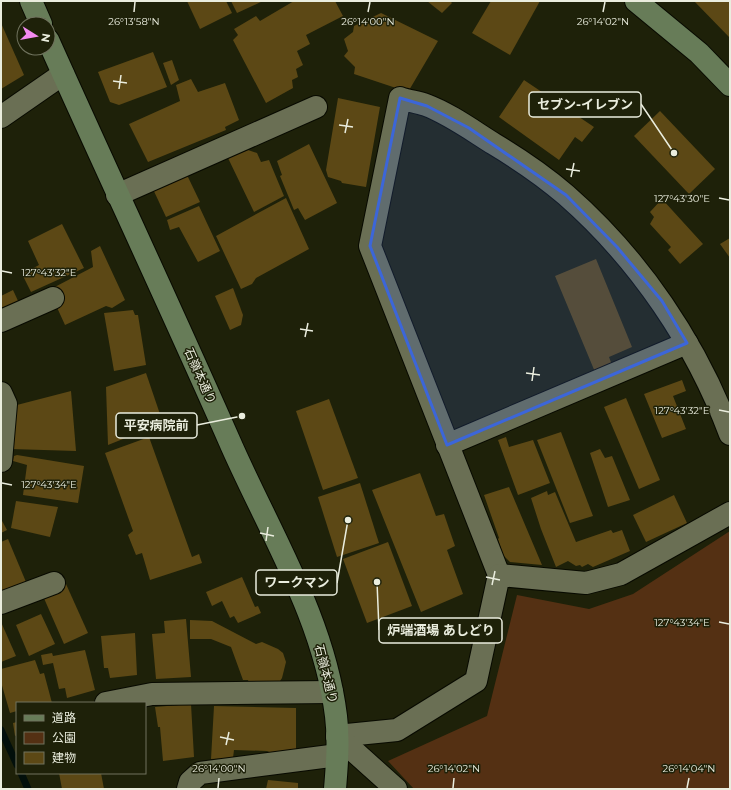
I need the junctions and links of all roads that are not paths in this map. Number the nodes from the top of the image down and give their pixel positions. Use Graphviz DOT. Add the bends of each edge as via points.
graph roads {
  1 [pos="31,1"];
  2 [pos="636,1"];
  3 [pos="38,16"];
  4 [pos="55,56"];
  5 [pos="63,74"];
  6 [pos="730,85"];
  7 [pos="316,107"];
  8 [pos="1,117"];
  9 [pos="117,195"];
  10 [pos="53,298"];
  11 [pos="1,321"];
  12 [pos="687,343"];
  13 [pos="1,393"];
  14 [pos="730,434"];
  15 [pos="447,445"];
  16 [pos="1,461"];
  17 [pos="730,513"];
  18 [pos="499,575"];
  19 [pos="54,583"];
  20 [pos="1,603"];
  21 [pos="332,692"];
  22 [pos="111,702"];
  23 [pos="338,746"];
  24 [pos="188,789"];
  25 [pos="335,789"];
  26 [pos="396,789"];
  1 -- 3 [label="main road"];
  2 -- 6 [label="main road" via="699,53"];
  4 -- 5 [label="main road, 石嶺本通り"];
  5 -- 8 [label="street"];
  5 -- 9 [label="main road, 石嶺本通り"];
  7 -- 9 [label="street"];
  9 -- 21 [label="main road, 石嶺本通り" via="296,583 323,655"];
  10 -- 11 [label="street"];
  12 -- 14 [label="street" via="720,408"];
  12 -- 15 [label="street"];
  12 -- 15 [label="street" via="662,301 618,246 566,194 469,128 427,106 400,98 370,246"];
  13 -- 16 [label="street" via="6,404"];
  15 -- 18 [label="street"];
  17 -- 18 [label="street" via="621,574 586,582"];
  18 -- 23 [label="street" via="476,681 397,730"];
  19 -- 20 [label="street"];
  21 -- 22 [label="street" via="152,694"];
  21 -- 23 [label="main road, 石嶺本通り"];
  23 -- 24 [label="street" via="200,772 190,782"];
  23 -- 25 [label="main road, 石嶺本通り"];
  23 -- 26 [label="street"];
}
